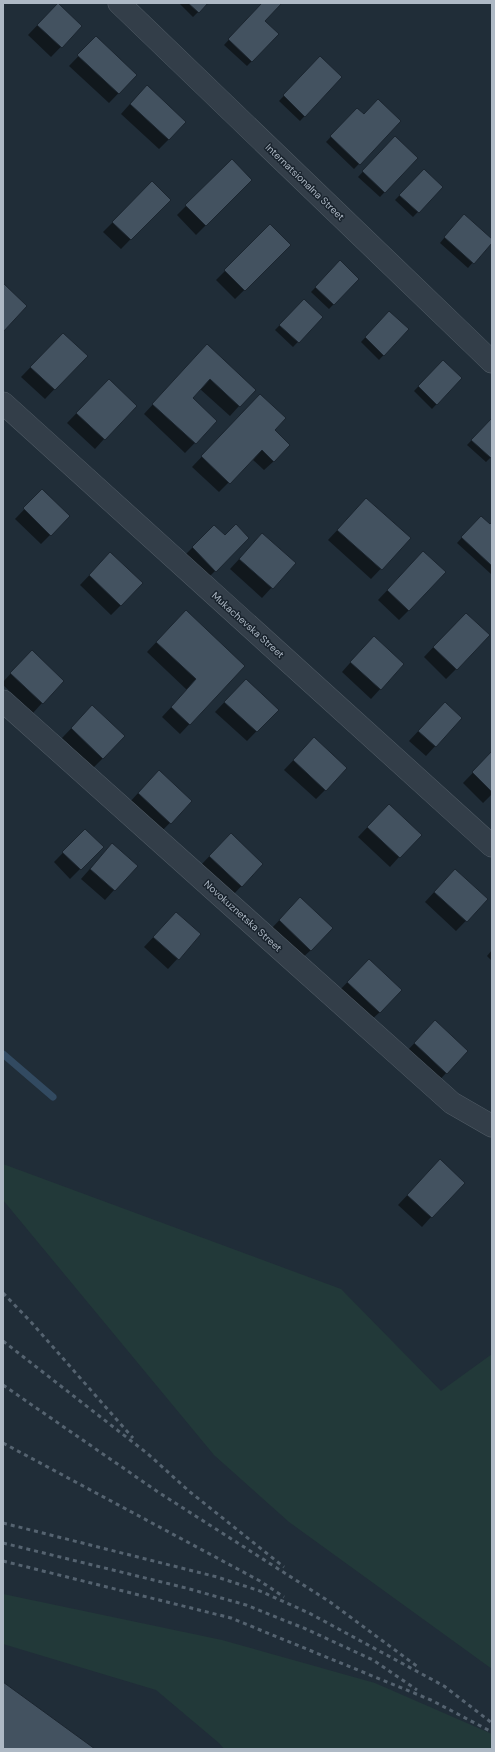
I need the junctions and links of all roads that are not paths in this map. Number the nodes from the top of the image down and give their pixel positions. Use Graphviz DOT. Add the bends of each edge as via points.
graph roads {
  1 [pos="119,3"];
  2 [pos="492,362"];
  3 [pos="3,403"];
  4 [pos="3,701"];
  5 [pos="492,846"];
  6 [pos="491,1123"];
  1 -- 2 [label="street, Internatsionalna Street"];
  3 -- 5 [label="street, Mukachevska Street"];
  4 -- 6 [label="street, Novokuznetska Street" via="452,1103"];
}
